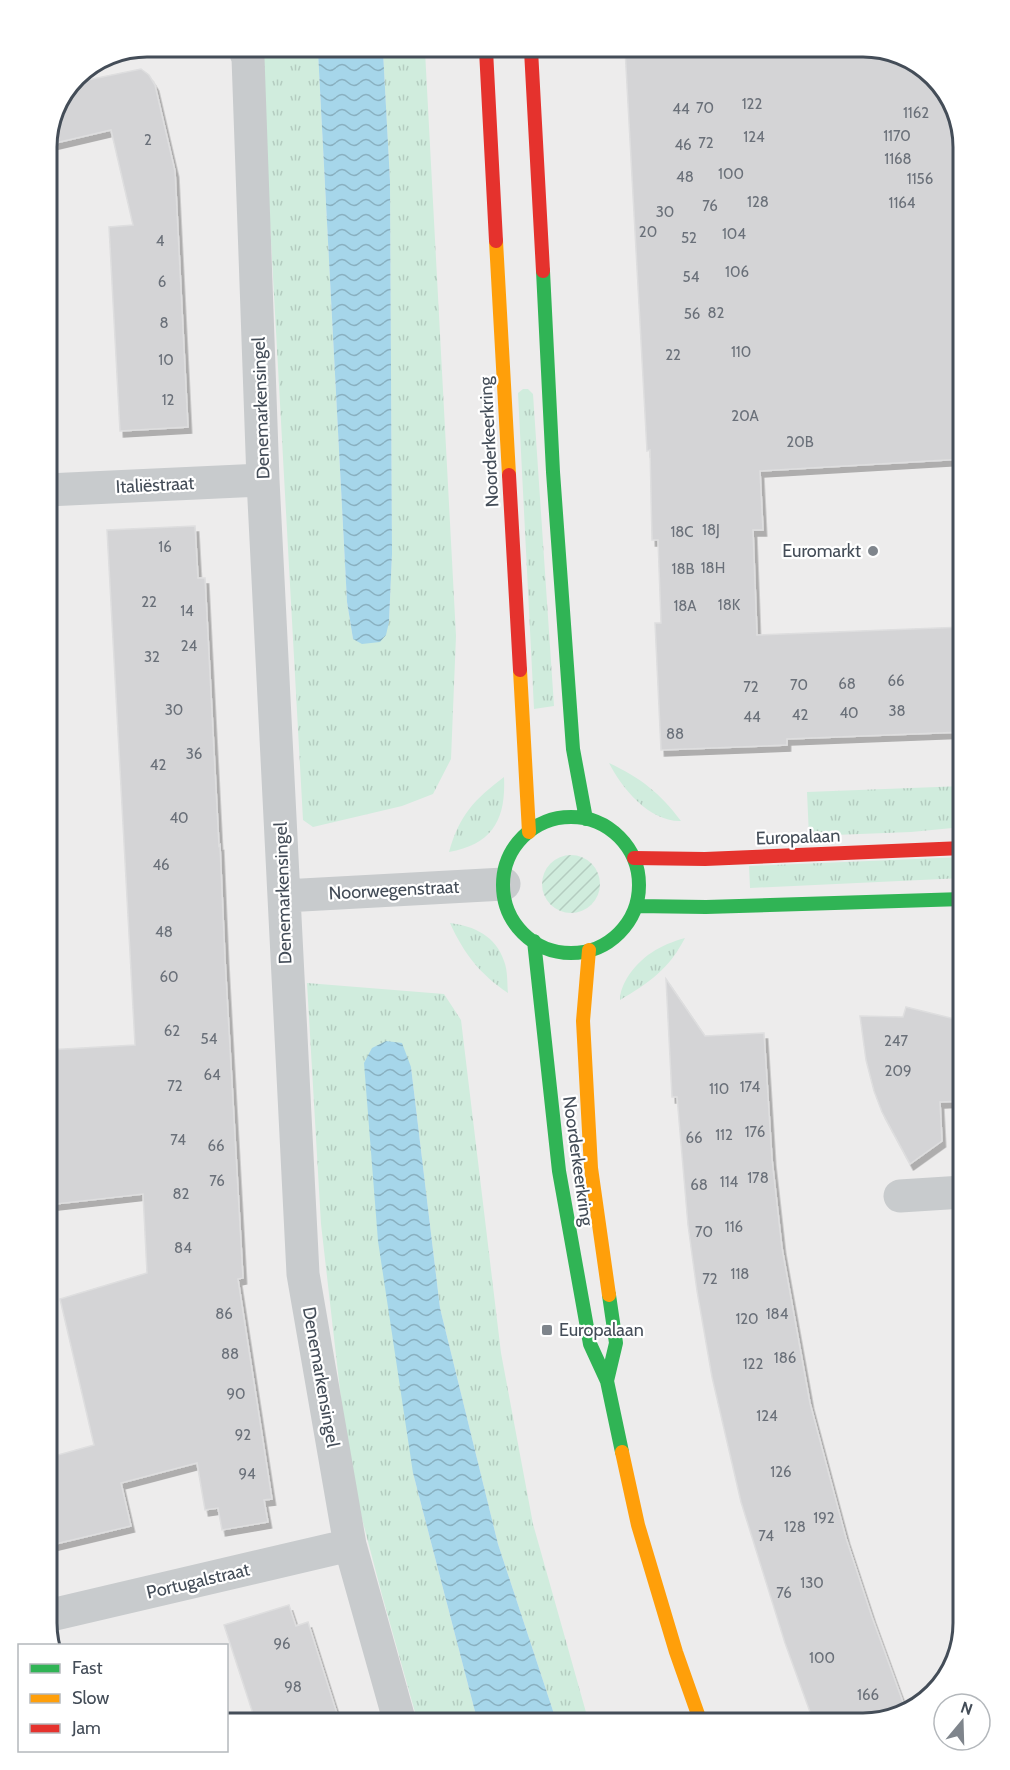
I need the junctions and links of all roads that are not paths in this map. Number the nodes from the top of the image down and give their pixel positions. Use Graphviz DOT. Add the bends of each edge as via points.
graph roads {
  1 [pos="248,57"];
  2 [pos="486,57"];
  3 [pos="531,57"];
  4 [pos="263,480"];
  5 [pos="57,490"];
  6 [pos="586,819"];
  7 [pos="529,832"];
  8 [pos="953,848"];
  9 [pos="634,858"];
  10 [pos="504,884"];
  11 [pos="284,896"];
  12 [pos="953,899"];
  13 [pos="636,906"];
  14 [pos="534,941"];
  15 [pos="589,950"];
  16 [pos="953,1193"];
  17 [pos="900,1196"];
  18 [pos="607,1381"];
  19 [pos="350,1545"];
  20 [pos="57,1613"];
  21 [pos="397,1713"];
  22 [pos="697,1713"];
  1 -- 4 [label="street, Denemarkensingel"];
  2 -- 7 [label="street, Noorderkeerkring"];
  3 -- 6 [label="street" via="553,472 573,749"];
  4 -- 5 [label="street, Italiëstraat"];
  4 -- 11 [label="street, Denemarkensingel"];
  6 -- 7 [label="street" via="556,819"];
  6 -- 9 [label="street" via="615,832"];
  7 -- 10 [label="street" via="513,850"];
  8 -- 9 [label="street, Europalaan" via="705,859"];
  9 -- 13 [label="street" via="639,882"];
  10 -- 11 [label="street, Noorwegenstraat"];
  10 -- 14 [label="street" via="512,917"];
  11 -- 19 [label="street, Denemarkensingel" via="303,1274"];
  12 -- 13 [label="street"];
  13 -- 15 [label="street" via="618,934"];
  14 -- 15 [label="street" via="560,952"];
  14 -- 18 [label="street, Noorderkeerkring" via="559,1171 590,1344"];
  15 -- 18 [label="street, Noorderkeerkring" via="583,1021 591,1168 616,1343"];
  16 -- 17 [label="street"];
  18 -- 22 [label="street, Noorderkeerkring" via="638,1526"];
  19 -- 20 [label="street, Portugalstraat"];
  19 -- 21 [label="street, Denemarkensingel"];
}
